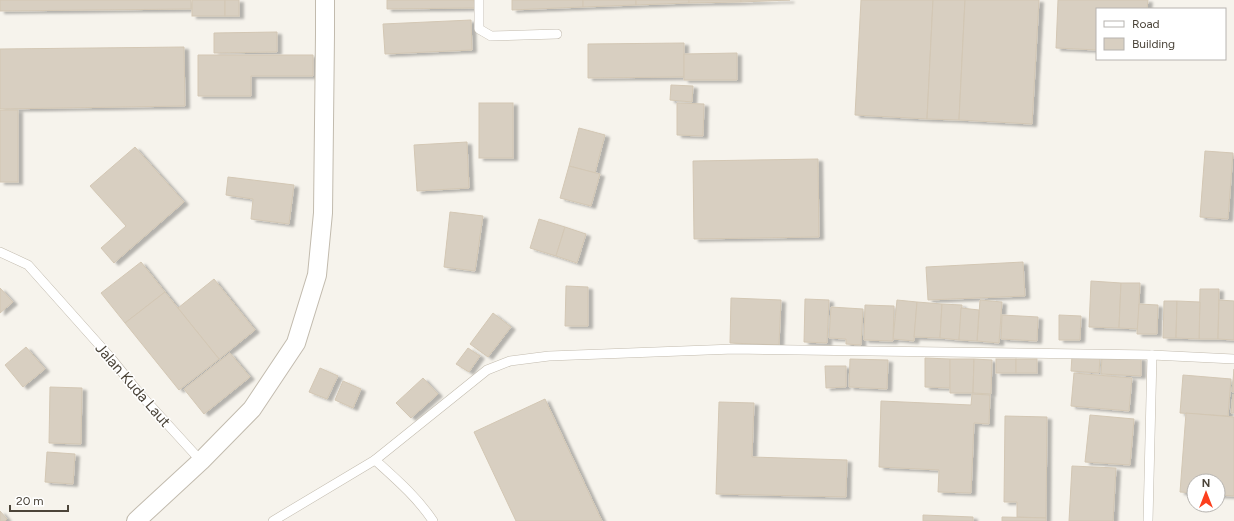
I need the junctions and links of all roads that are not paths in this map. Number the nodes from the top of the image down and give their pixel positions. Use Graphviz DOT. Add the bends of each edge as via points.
graph roads {
  1 [pos="324,0"];
  2 [pos="479,0"];
  3 [pos="557,34"];
  4 [pos="0,252"];
  5 [pos="1152,355"];
  6 [pos="1234,359"];
  7 [pos="375,460"];
  8 [pos="201,461"];
  9 [pos="136,521"];
  10 [pos="273,521"];
  11 [pos="433,521"];
  12 [pos="1148,521"];
  1 -- 8 [label="street" via="324,213 317,275 296,343 252,409"];
  2 -- 3 [label="lane" via="479,29 491,36"];
  4 -- 8 [label="lane, Jalan Kuda Laut" via="28,266"];
  5 -- 6 [label="lane"];
  5 -- 7 [label="lane" via="734,349 549,356 510,361 487,370"];
  5 -- 12 [label="lane"];
  7 -- 10 [label="lane"];
  7 -- 11 [label="lane" via="408,490"];
  8 -- 9 [label="street"];
}
